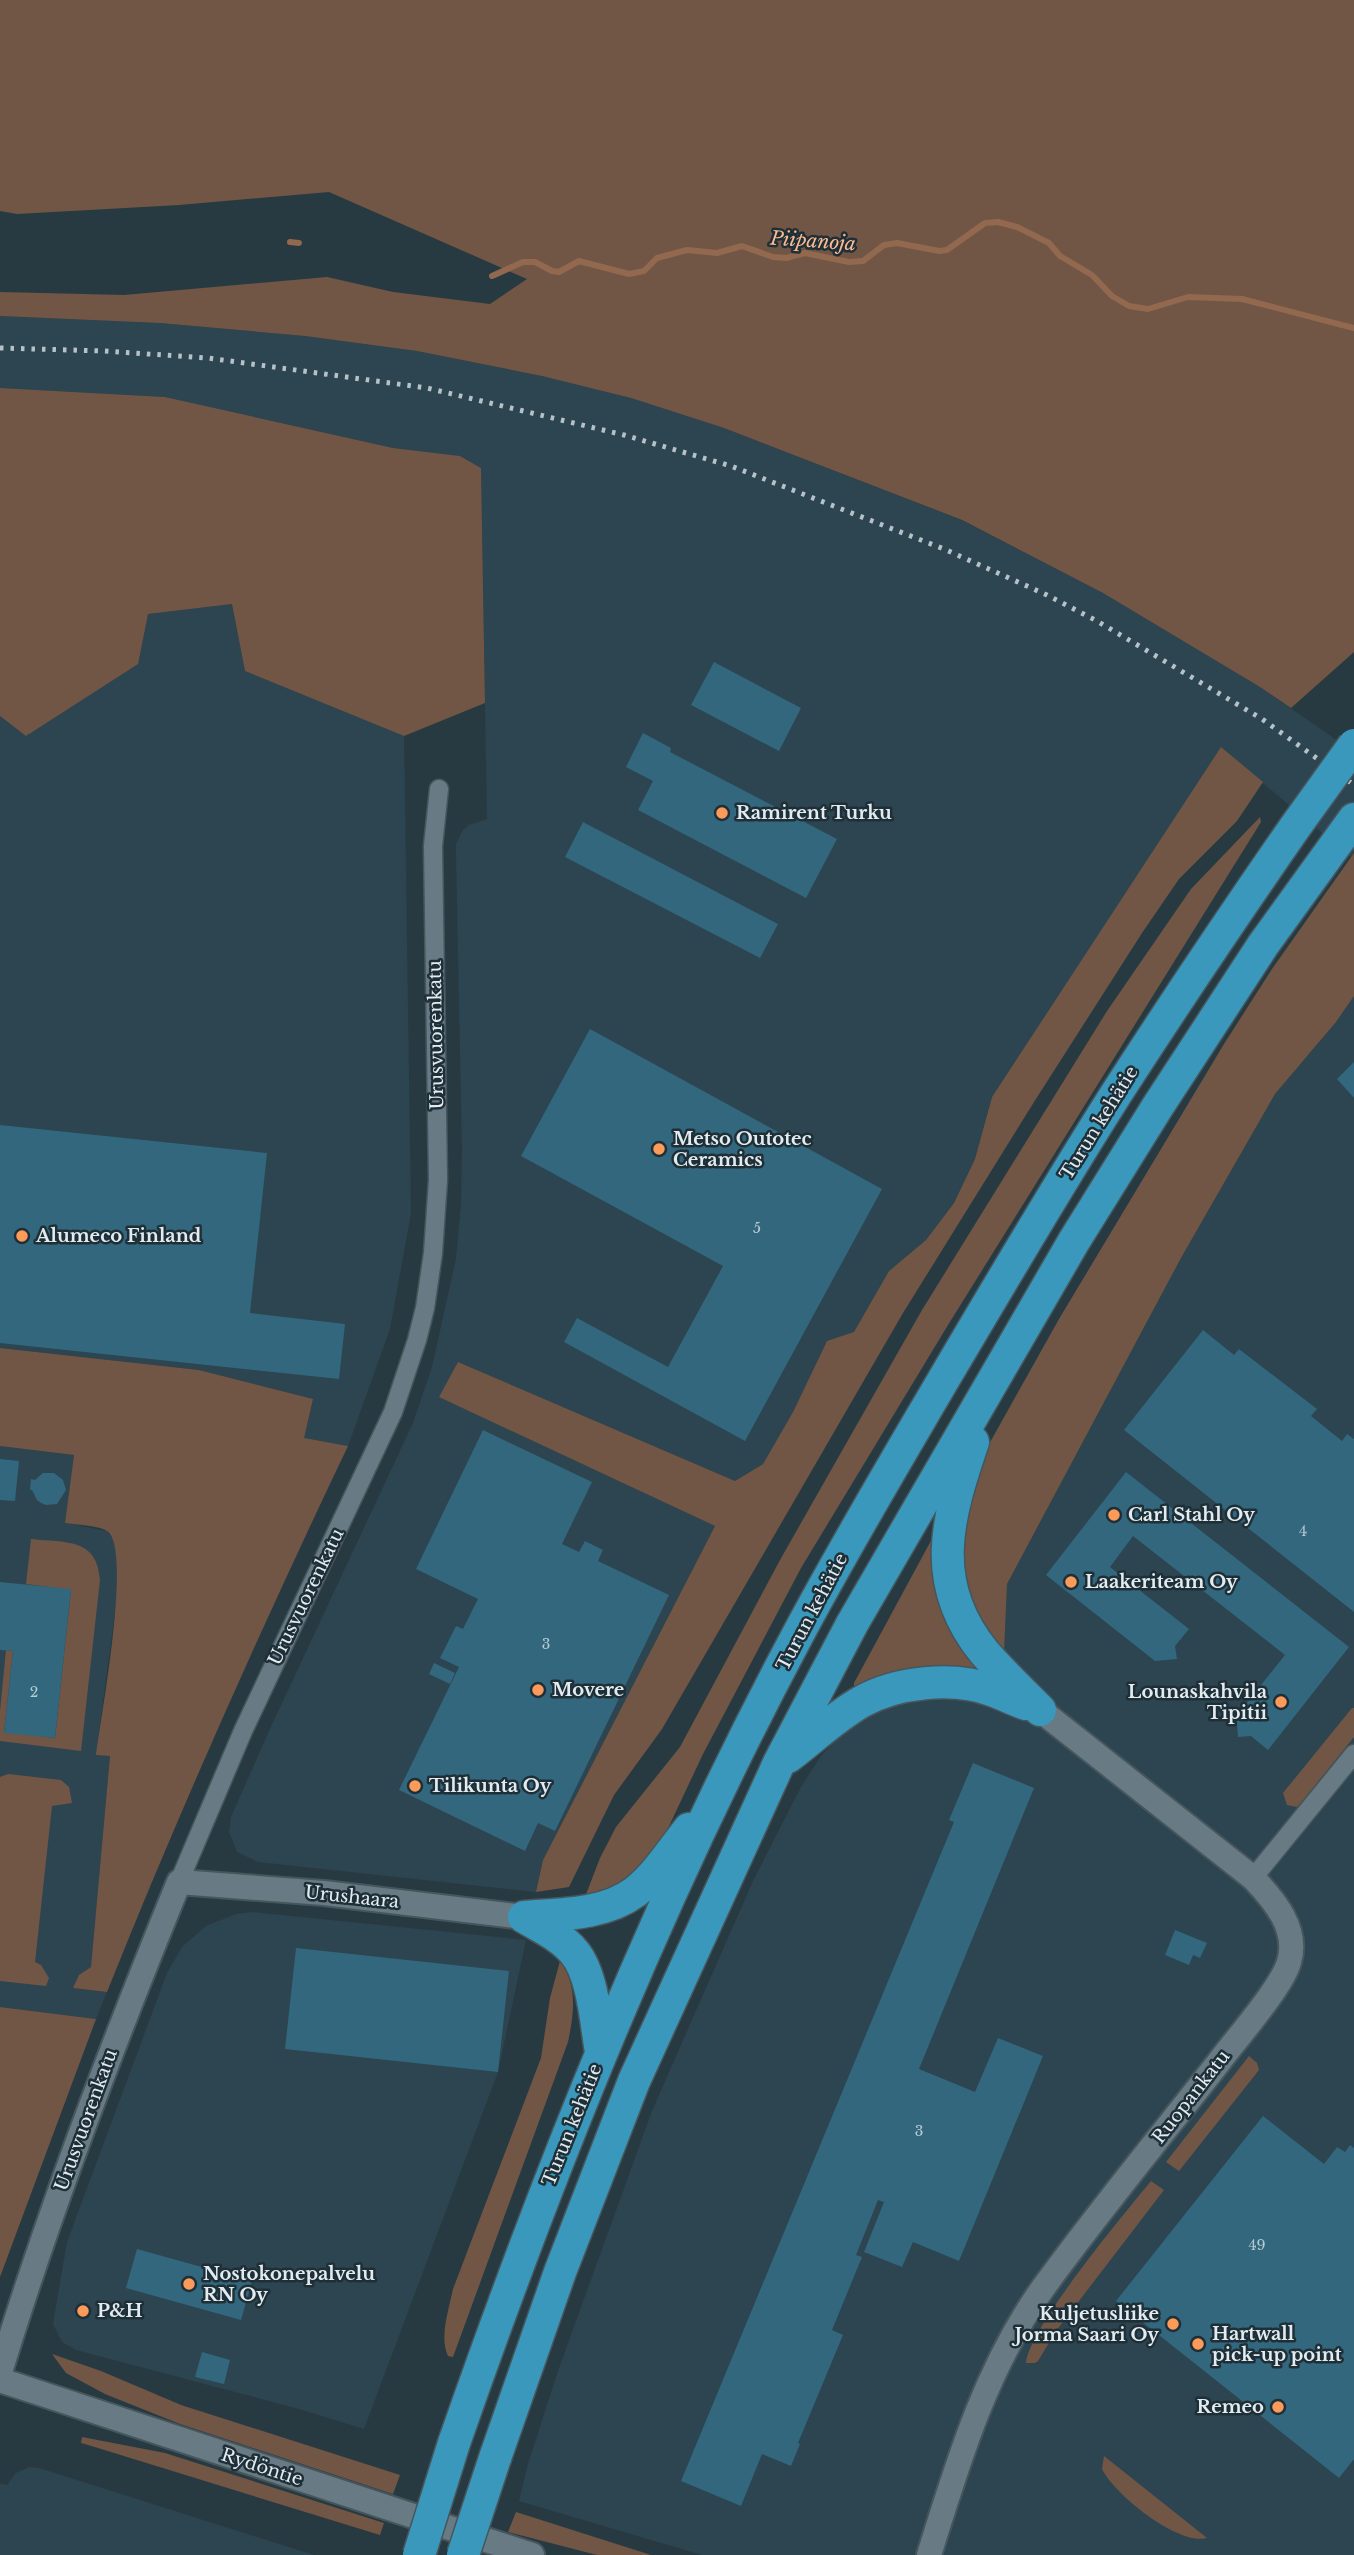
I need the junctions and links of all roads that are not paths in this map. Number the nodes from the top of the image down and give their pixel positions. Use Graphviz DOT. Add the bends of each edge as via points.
graph roads {
  1 [pos="1354,745"];
  2 [pos="439,789"];
  3 [pos="1348,827"];
  4 [pos="994,1378"];
  5 [pos="1040,1710"];
  6 [pos="1354,1754"];
  7 [pos="779,1763"];
  8 [pos="719,1793"];
  9 [pos="1253,1878"];
  10 [pos="179,1882"];
  11 [pos="524,1917"];
  12 [pos="601,2052"];
  13 [pos="0,2372"];
  14 [pos="0,2381"];
  15 [pos="532,2554"];
  16 [pos="419,2555"];
  17 [pos="463,2555"];
  18 [pos="929,2555"];
  1 -- 8 [label="highway, Turun kehätie, bridge" via="1114,1097 996,1291 801,1629"];
  2 -- 10 [label="street, Urusvuorenkatu" via="433,846 438,1180 425,1308 393,1412 243,1731"];
  3 -- 4 [label="highway" via="1263,945 1158,1106"];
  4 -- 5 [label="highway" via="956,1491 947,1567 952,1592 969,1630"];
  4 -- 7 [label="highway" via="852,1624"];
  5 -- 7 [label="highway" via="972,1685 900,1686 859,1703"];
  5 -- 9 [label="street, Ruopankatu"];
  6 -- 9 [label="street"];
  7 -- 17 [label="highway, bridge" via="634,2081 560,2272"];
  8 -- 11 [label="highway" via="635,1892 587,1912"];
  8 -- 12 [label="highway, Turun kehätie"];
  9 -- 18 [label="street, Ruopankatu" via="1286,1921 1289,1962 1282,1977 1023,2319 978,2408"];
  10 -- 11 [label="street, Urushaara" via="324,1893"];
  10 -- 13 [label="street, Urusvuorenkatu" via="55,2202"];
  11 -- 12 [label="highway" via="575,1953 587,1978"];
  12 -- 16 [label="highway, Turun kehätie, bridge" via="513,2274"];
  14 -- 15 [label="street, Rydöntie"];
}
